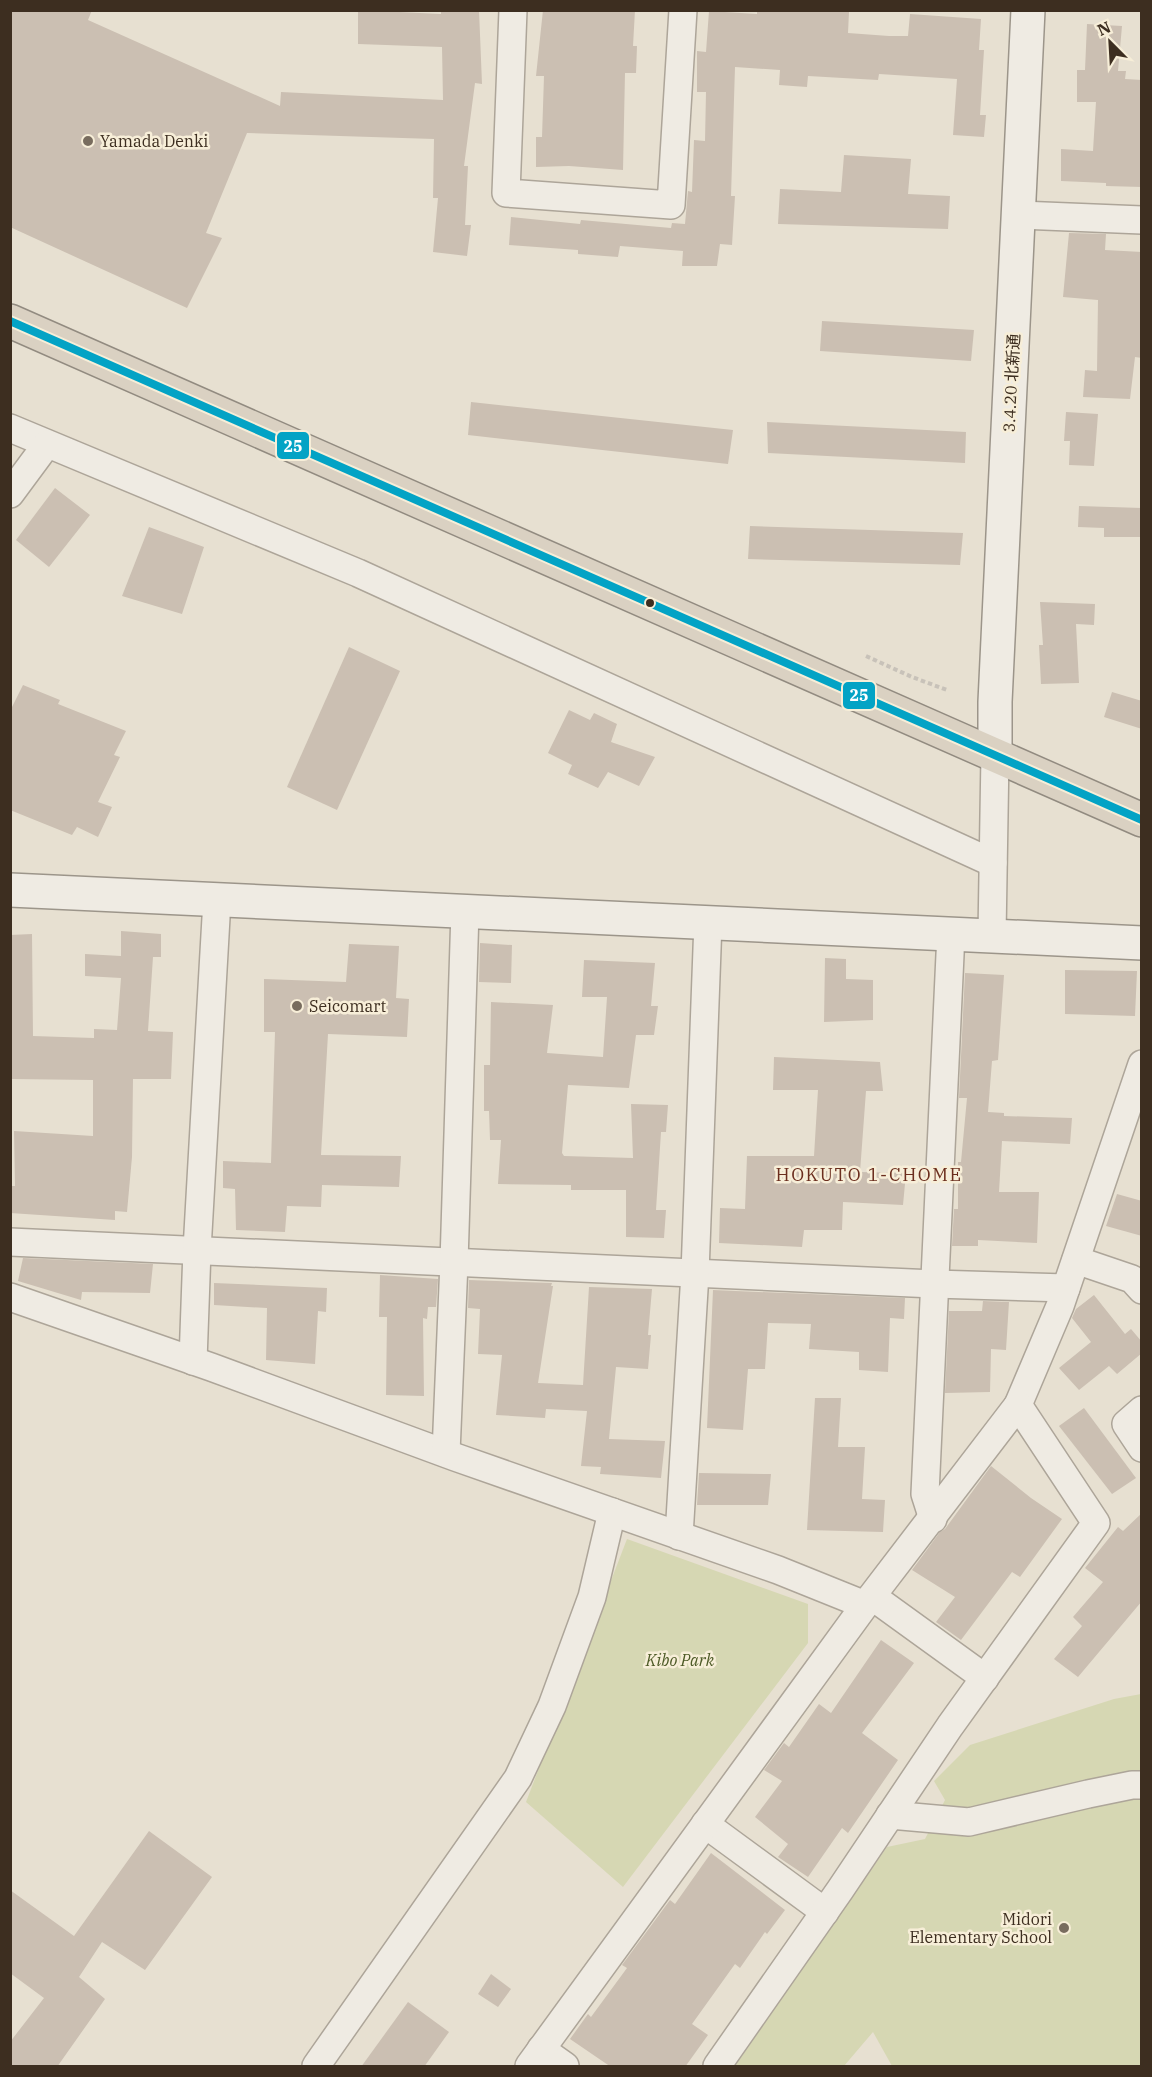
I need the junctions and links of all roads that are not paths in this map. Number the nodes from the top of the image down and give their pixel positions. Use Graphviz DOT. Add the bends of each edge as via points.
graph roads {
  1 [pos="513,10"];
  2 [pos="683,10"];
  3 [pos="1028,10"];
  4 [pos="1020,215"];
  5 [pos="1142,220"];
  6 [pos="10,321"];
  7 [pos="10,428"];
  8 [pos="47,444"];
  9 [pos="10,494"];
  10 [pos="995,755"];
  11 [pos="1142,820"];
  12 [pos="993,863"];
  13 [pos="10,890"];
  14 [pos="217,900"];
  15 [pos="465,911"];
  16 [pos="708,922"];
  17 [pos="951,933"];
  18 [pos="992,935"];
  19 [pos="1142,943"];
  20 [pos="1141,1066"];
  21 [pos="10,1242"];
  22 [pos="197,1250"];
  23 [pos="1076,1260"];
  24 [pos="454,1262"];
  25 [pos="695,1273"];
  26 [pos="934,1284"];
  27 [pos="1066,1288"];
  28 [pos="1142,1290"];
  29 [pos="10,1298"];
  30 [pos="193,1360"];
  31 [pos="1018,1405"];
  32 [pos="1142,1410"];
  33 [pos="1142,1448"];
  34 [pos="446,1453"];
  35 [pos="612,1512"];
  36 [pos="933,1519"];
  37 [pos="679,1536"];
  38 [pos="869,1601"];
  39 [pos="985,1678"];
  40 [pos="1142,1785"];
  41 [pos="890,1815"];
  42 [pos="705,1824"];
  43 [pos="825,1912"];
  44 [pos="535,2058"];
  45 [pos="316,2067"];
  46 [pos="565,2067"];
  47 [pos="717,2067"];
  1 -- 2 [label="street" via="506,193 671,205"];
  3 -- 4 [label="street, 3.4.20 北新通"];
  4 -- 5 [label="street"];
  4 -- 10 [label="street, 3.4.20 北新通"];
  6 -- 10 [label="highway"];
  7 -- 8 [label="street"];
  8 -- 9 [label="street"];
  8 -- 12 [label="street" via="358,573"];
  10 -- 11 [label="highway"];
  10 -- 12 [label="street"];
  12 -- 18 [label="street"];
  13 -- 14 [label="street"];
  14 -- 15 [label="street"];
  14 -- 22 [label="street"];
  15 -- 16 [label="street"];
  15 -- 24 [label="street"];
  16 -- 17 [label="street"];
  16 -- 25 [label="street"];
  17 -- 18 [label="street"];
  17 -- 26 [label="street"];
  18 -- 19 [label="street"];
  20 -- 23 [label="street"];
  21 -- 22 [label="street"];
  22 -- 24 [label="street"];
  22 -- 30 [label="street"];
  23 -- 27 [label="street"];
  23 -- 28 [label="street" via="1132,1279"];
  24 -- 25 [label="street"];
  24 -- 34 [label="street"];
  25 -- 26 [label="street"];
  25 -- 37 [label="street"];
  26 -- 27 [label="street"];
  26 -- 36 [label="street" via="925,1494"];
  27 -- 31 [label="street"];
  29 -- 30 [label="street"];
  30 -- 34 [label="street"];
  31 -- 36 [label="street"];
  31 -- 39 [label="street" via="1096,1523"];
  32 -- 33 [label="street" via="1125,1425"];
  34 -- 35 [label="street"];
  35 -- 37 [label="street"];
  35 -- 45 [label="street" via="592,1597 552,1706 518,1778"];
  36 -- 38 [label="street"];
  37 -- 38 [label="street"];
  38 -- 39 [label="street"];
  38 -- 42 [label="street"];
  39 -- 41 [label="street"];
  40 -- 41 [label="street" via="969,1822"];
  41 -- 43 [label="street"];
  42 -- 43 [label="street"];
  42 -- 44 [label="street"];
  43 -- 47 [label="street"];
  44 -- 46 [label="street"];
}
